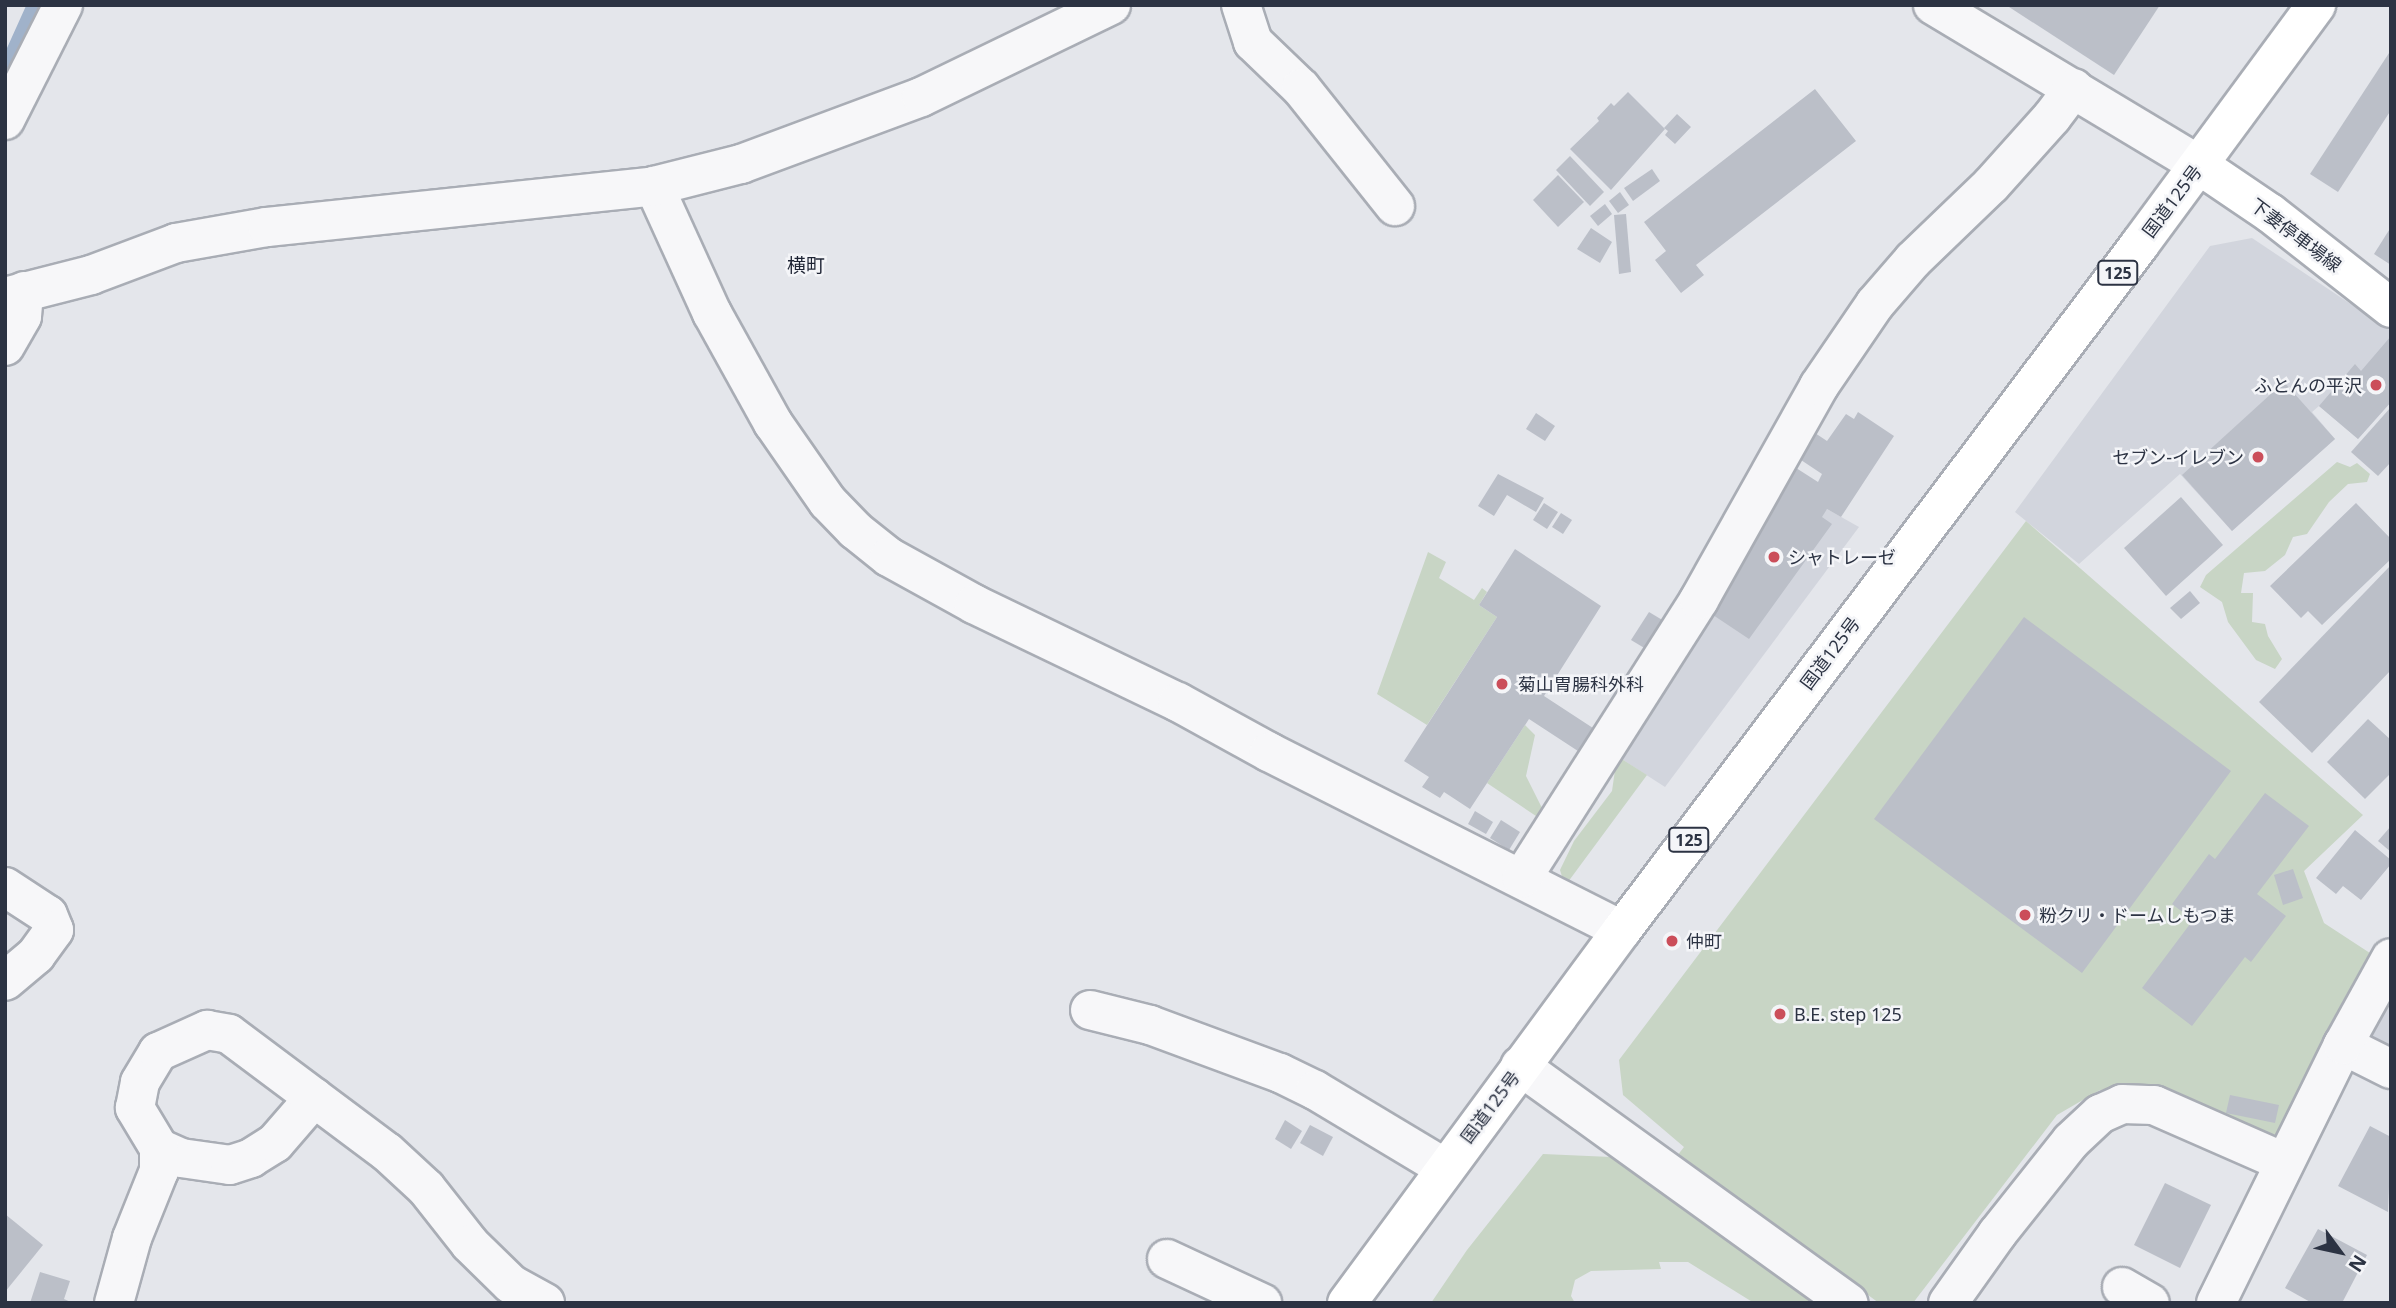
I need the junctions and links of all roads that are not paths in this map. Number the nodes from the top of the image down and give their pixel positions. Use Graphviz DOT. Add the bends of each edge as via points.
graph roads {
  1 [pos="63,5"];
  2 [pos="1111,5"];
  3 [pos="1241,5"];
  4 [pos="1933,5"];
  5 [pos="2316,5"];
  6 [pos="2074,88"];
  7 [pos="5,120"];
  8 [pos="2199,165"];
  9 [pos="654,186"];
  10 [pos="1395,206"];
  11 [pos="15,294"];
  12 [pos="2391,308"];
  13 [pos="5,346"];
  14 [pos="1522,878"];
  15 [pos="5,887"];
  16 [pos="1622,930"];
  17 [pos="2391,958"];
  18 [pos="5,981"];
  19 [pos="1090,1010"];
  20 [pos="2343,1045"];
  21 [pos="1520,1066"];
  22 [pos="2391,1069"];
  23 [pos="314,1098"];
  24 [pos="159,1148"];
  25 [pos="2284,1162"];
  26 [pos="1445,1168"];
  27 [pos="1167,1259"];
  28 [pos="114,1303"];
  29 [pos="545,1303"];
  30 [pos="1262,1303"];
  31 [pos="1347,1303"];
  32 [pos="1849,1303"];
  33 [pos="1948,1303"];
  34 [pos="2216,1303"];
  1 -- 7 [label="street"];
  2 -- 9 [label="street" via="876,116 741,164"];
  3 -- 10 [label="street" via="1253,41 1301,89"];
  4 -- 6 [label="street"];
  5 -- 8 [label="main road, 国道125号 / 125"];
  6 -- 8 [label="street"];
  6 -- 14 [label="street" via="1991,185 1913,260 1875,304 1819,386 1699,600"];
  8 -- 12 [label="main road, 下妻停車場線" via="2270,213"];
  8 -- 16 [label="main road, 国道125号 / 125"];
  9 -- 11 [label="street" via="267,227 176,243 91,275"];
  9 -- 14 [label="street" via="712,313 773,423 828,502 876,547 974,604 1178,702"];
  11 -- 13 [label="street" via="22,316"];
  14 -- 16 [label="street"];
  15 -- 18 [label="street" via="48,915 54,930 36,955"];
  16 -- 21 [label="main road, 国道125号 / 125"];
  17 -- 20 [label="street"];
  19 -- 26 [label="street" via="1150,1025 1280,1073"];
  20 -- 22 [label="street"];
  20 -- 25 [label="street"];
  21 -- 26 [label="main road, 国道125号 / 125"];
  21 -- 32 [label="street"];
  23 -- 24 [label="street" via="275,1143 230,1166"];
  23 -- 24 [label="street" via="229,1034 208,1030 159,1052 140,1082 135,1108"];
  23 -- 29 [label="street" via="387,1152 426,1188 511,1284"];
  24 -- 28 [label="street" via="159,1171 132,1238"];
  25 -- 33 [label="street" via="2154,1105 2122,1104 2100,1114 2071,1141"];
  25 -- 34 [label="street"];
  26 -- 31 [label="main road, 国道125号 / 125"];
  27 -- 30 [label="street"];
}
